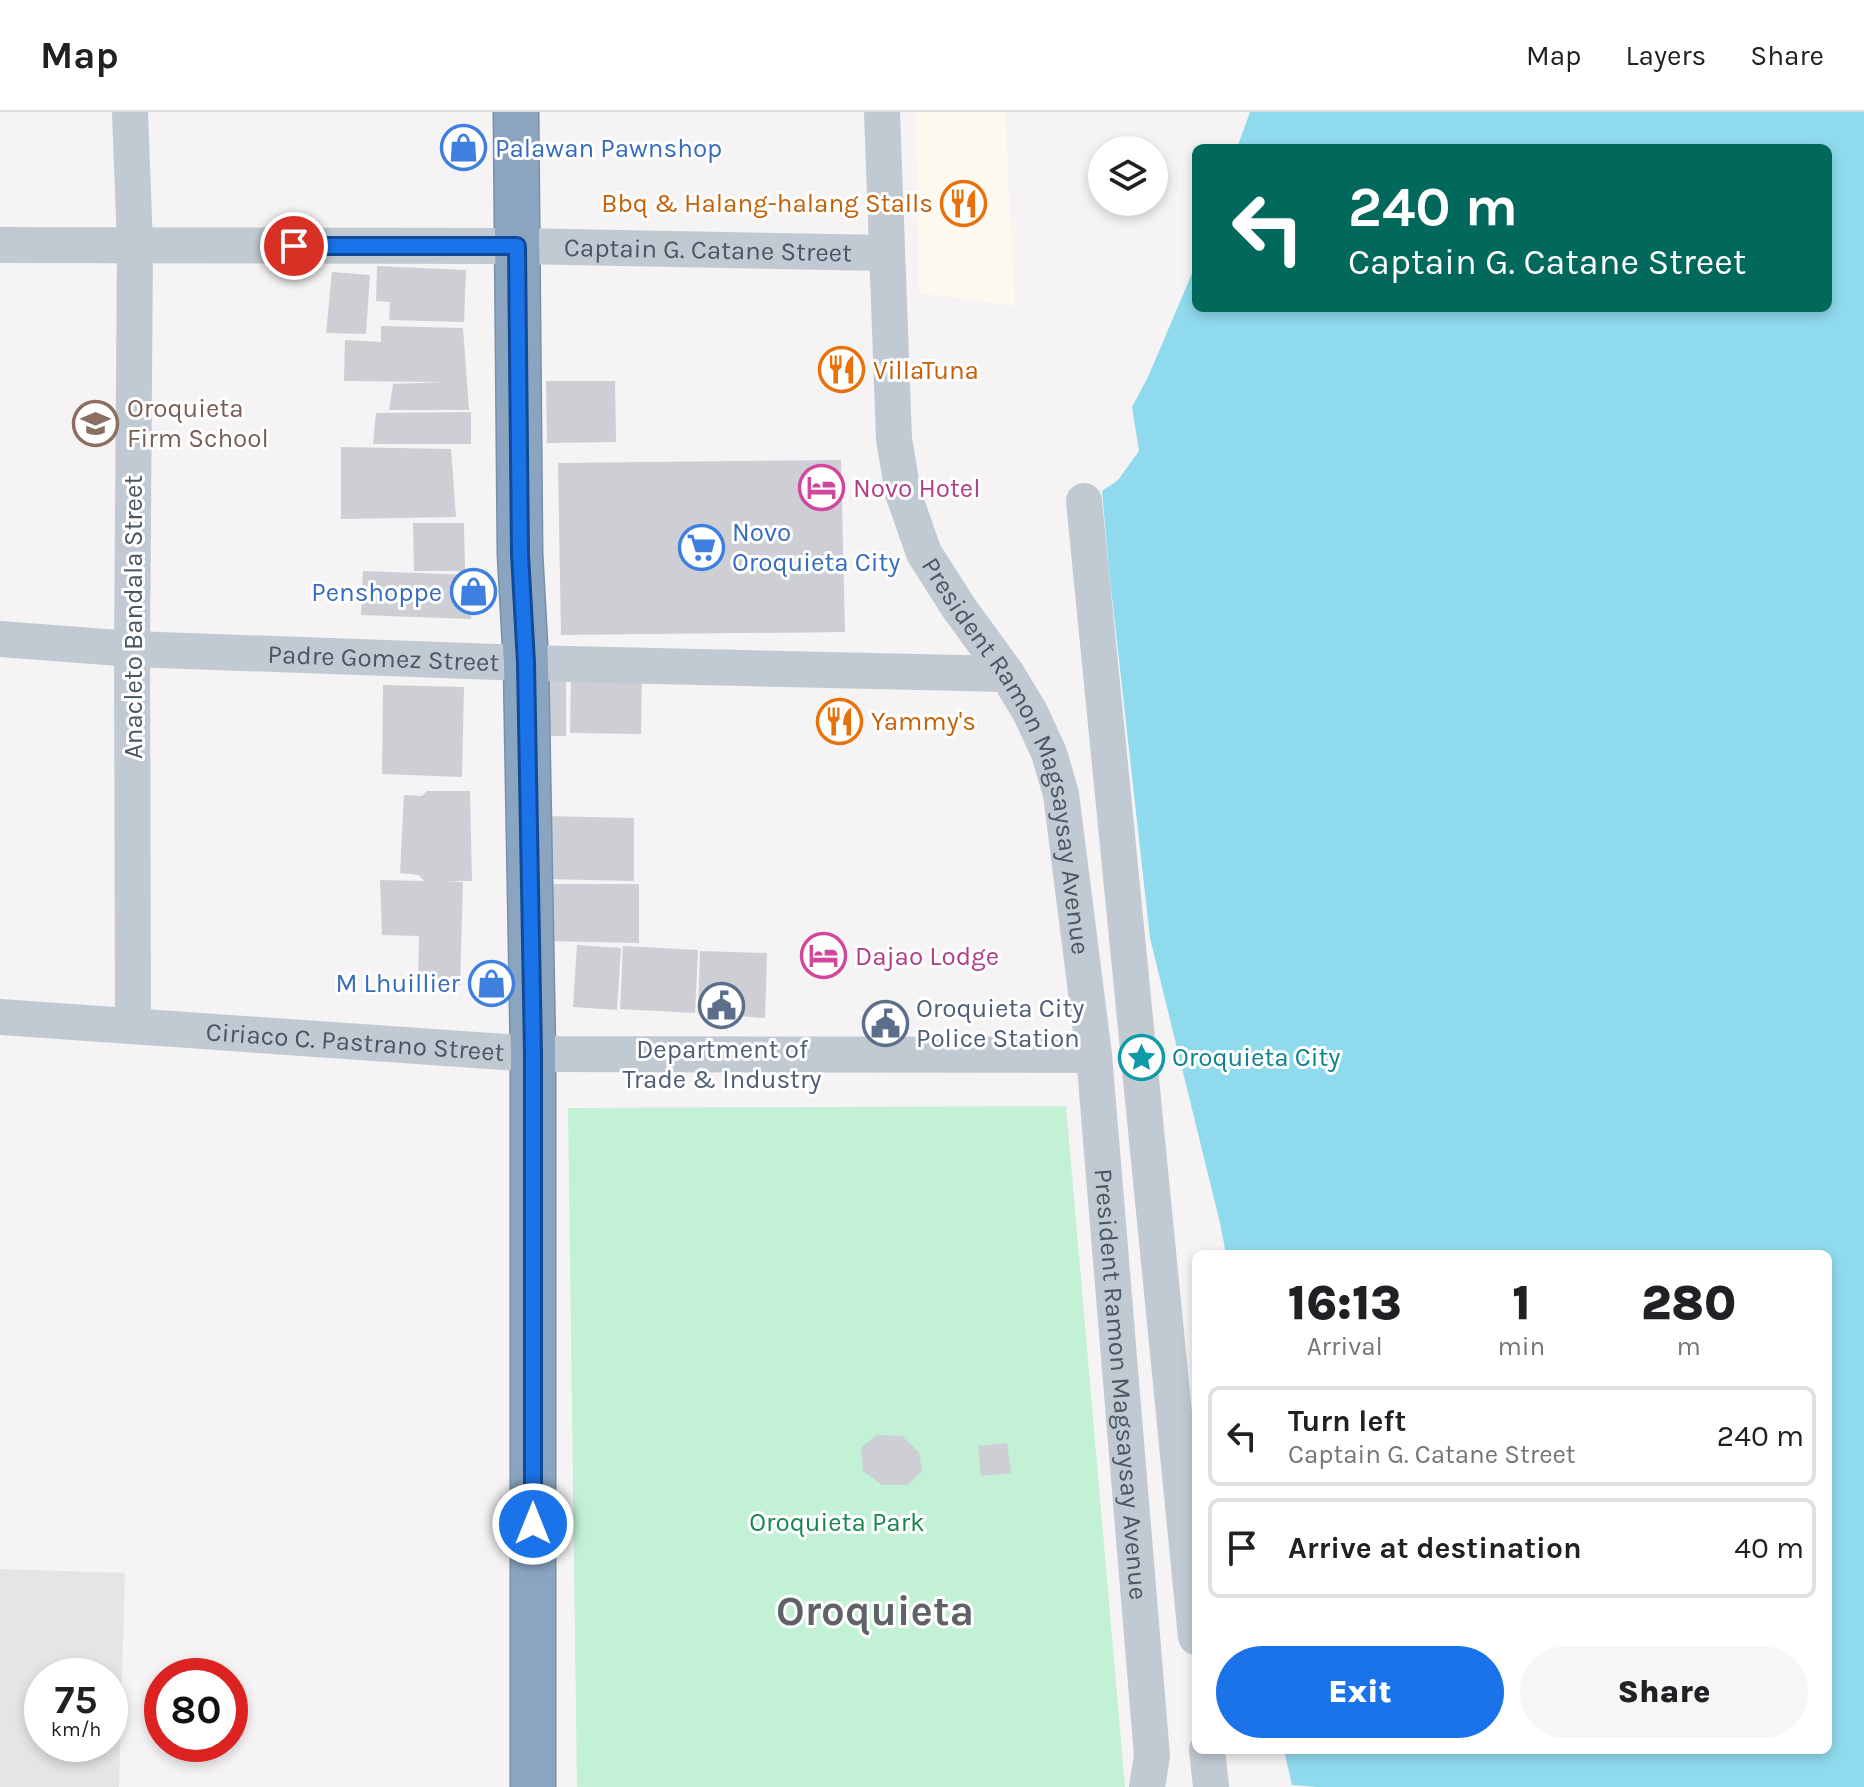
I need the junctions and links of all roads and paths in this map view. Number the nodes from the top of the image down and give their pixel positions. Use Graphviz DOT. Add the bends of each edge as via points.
graph roads {
  1 [pos="130,112"];
  2 [pos="516,112"];
  3 [pos="882,112"];
  4 [pos="0,245"];
  5 [pos="135,245"];
  6 [pos="517,246"];
  7 [pos="887,253"];
  8 [pos="1084,501"];
  9 [pos="0,639"];
  10 [pos="132,649"];
  11 [pos="526,663"];
  12 [pos="1007,674"];
  13 [pos="0,1017"];
  14 [pos="133,1026"];
  15 [pos="533,1054"];
  16 [pos="1094,1055"];
  17 [pos="1192,1596"];
  18 [pos="1207,1754"];
  19 [pos="533,1787"];
  20 [pos="1147,1787"];
  21 [pos="1211,1787"];
  1 -- 5 [label="street, Anacleto Bandala Street"];
  2 -- 6 [label="highway"];
  3 -- 7 [label="street, President Ramon Magsaysay Avenue"];
  4 -- 5 [label="street, Captain G. Catane Street"];
  5 -- 6 [label="street, Captain G. Catane Street"];
  5 -- 10 [label="street, Anacleto Bandala Street"];
  6 -- 7 [label="street, Captain G. Catane Street"];
  6 -- 11 [label="highway"];
  7 -- 12 [label="street, President Ramon Magsaysay Avenue" via="894,439 903,493 924,553"];
  8 -- 17 [label="street"];
  9 -- 10 [label="street, Padre Gomez Street"];
  10 -- 11 [label="street, Padre Gomez Street"];
  10 -- 14 [label="street, Anacleto Bandala Street"];
  11 -- 12 [label="street, Padre Gomez Street"];
  11 -- 15 [label="highway"];
  12 -- 16 [label="street, President Ramon Magsaysay Avenue" via="1049,753 1061,794"];
  13 -- 14 [label="street, Ciriaco C. Pastrano Street"];
  14 -- 15 [label="street, Ciriaco C. Pastrano Street"];
  15 -- 16 [label="street, Ciriaco C. Pastrano Street"];
  15 -- 19 [label="highway"];
  16 -- 20 [label="street, President Ramon Magsaysay Avenue" via="1152,1756"];
  18 -- 21 [label="street"];
}
